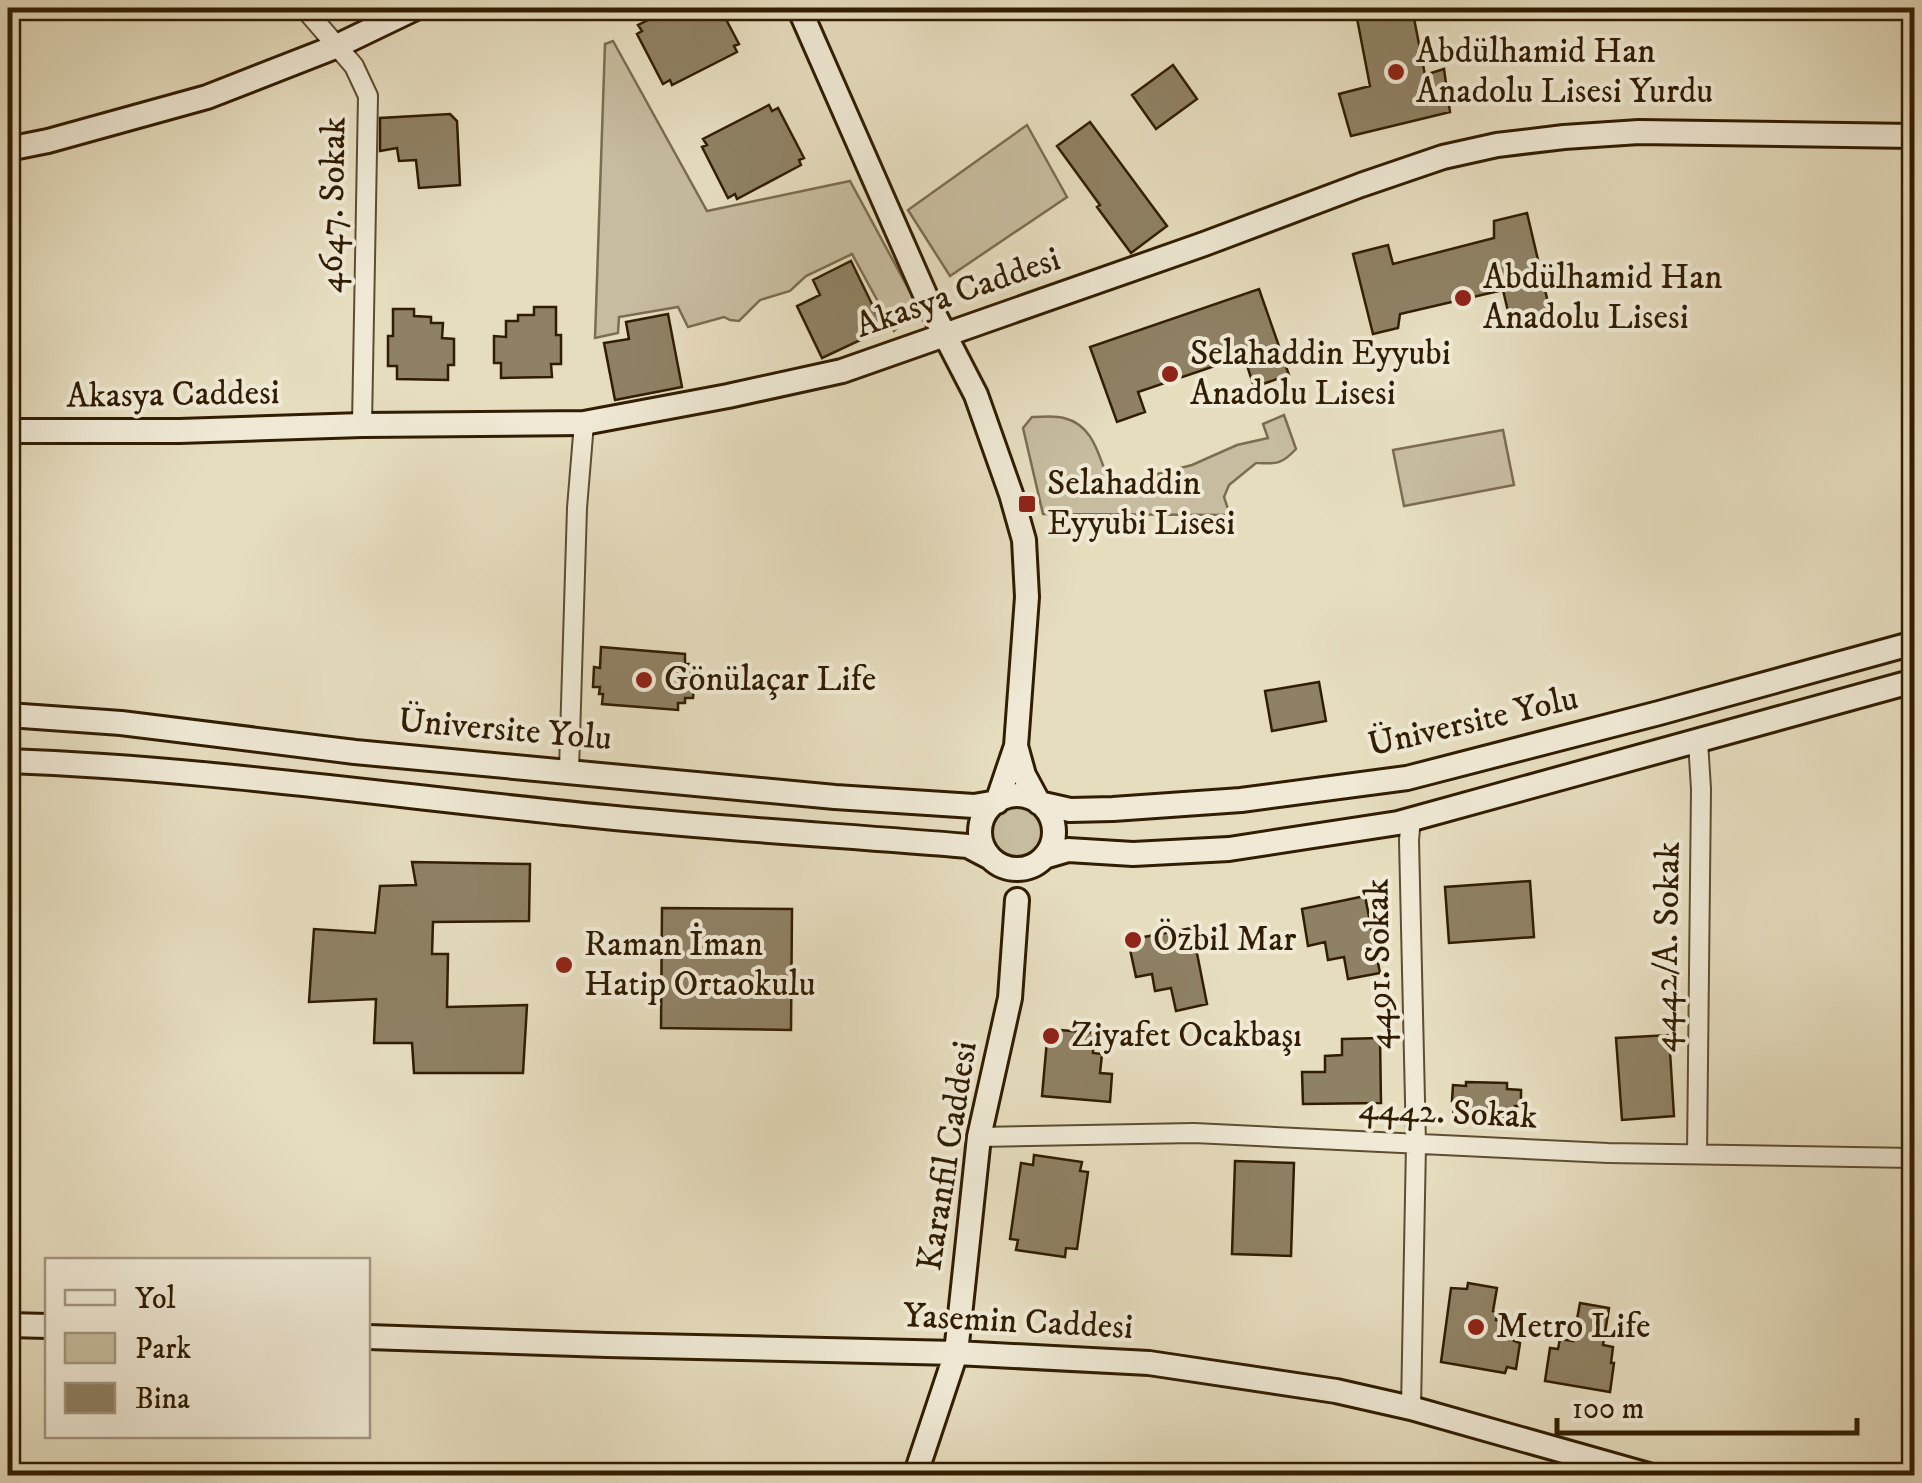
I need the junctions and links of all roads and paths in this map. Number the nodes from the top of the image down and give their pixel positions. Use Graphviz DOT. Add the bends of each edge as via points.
graph roads {
  1 [pos="304,8"];
  2 [pos="416,8"];
  3 [pos="799,8"];
  4 [pos="335,46"];
  5 [pos="1914,136"];
  6 [pos="8,150"];
  7 [pos="946,336"];
  8 [pos="362,424"];
  9 [pos="584,424"];
  10 [pos="8,431"];
  11 [pos="1914,642"];
  12 [pos="1914,682"];
  13 [pos="8,715"];
  14 [pos="1698,741"];
  15 [pos="1016,746"];
  16 [pos="8,761"];
  17 [pos="569,770"];
  18 [pos="997,802"];
  19 [pos="1039,803"];
  20 [pos="1411,819"];
  21 [pos="994,861"];
  22 [pos="1039,861"];
  23 [pos="1017,900"];
  24 [pos="979,1137"];
  25 [pos="1416,1144"];
  26 [pos="1697,1154"];
  27 [pos="1914,1158"];
  28 [pos="8,1325"];
  29 [pos="45,1326"];
  30 [pos="370,1337"];
  31 [pos="956,1353"];
  32 [pos="1411,1408"];
  33 [pos="915,1476"];
  34 [pos="1652,1476"];
  1 -- 4 [label="street, 4647. Sokak"];
  2 -- 4 [label="street"];
  3 -- 7 [label="street"];
  4 -- 6 [label="street" via="207,98"];
  4 -- 8 [label="street, 4647. Sokak" via="368,96"];
  5 -- 7 [label="street, Akasya Caddesi" via="1639,132 1497,145 1362,185"];
  7 -- 9 [label="street, Akasya Caddesi" via="842,370"];
  7 -- 15 [label="street" via="976,395 1024,540 1027,598"];
  8 -- 9 [label="street, Akasya Caddesi"];
  8 -- 10 [label="street, Akasya Caddesi"];
  9 -- 17 [label="street"];
  11 -- 19 [label="street, Üniversite Yolu" via="1407,778 1113,809"];
  12 -- 14 [label="street"];
  13 -- 17 [label="street, Üniversite Yolu"];
  14 -- 20 [label="street"];
  14 -- 26 [label="street, 4442/A. Sokak"];
  15 -- 18 [label="street"];
  15 -- 19 [label="street"];
  16 -- 21 [label="street" via="968,846"];
  17 -- 18 [label="street, Üniversite Yolu" via="834,797"];
  18 -- 19 [label="street" via="1016,796"];
  18 -- 21 [label="street" via="986,812 980,834"];
  19 -- 22 [label="street" via="1054,835"];
  20 -- 22 [label="street" via="1229,849 1068,850"];
  20 -- 25 [label="street, 4491. Sokak"];
  21 -- 22 [label="street" via="1010,869"];
  21 -- 23 [label="street"];
  22 -- 23 [label="street"];
  23 -- 24 [label="street, Karanfil Caddesi" via="1010,998"];
  24 -- 25 [label="street, 4442. Sokak" via="1194,1133"];
  24 -- 31 [label="street, Karanfil Caddesi"];
  25 -- 26 [label="street, 4442. Sokak"];
  25 -- 32 [label="street, 4491. Sokak"];
  26 -- 27 [label="street, 4442. Sokak"];
  28 -- 29 [label="street"];
  30 -- 31 [label="street, Yasemin Caddesi"];
  31 -- 32 [label="street, Yasemin Caddesi" via="1149,1363"];
  31 -- 33 [label="street, Karanfil Caddesi"];
  32 -- 34 [label="street, Yasemin Caddesi"];
}
